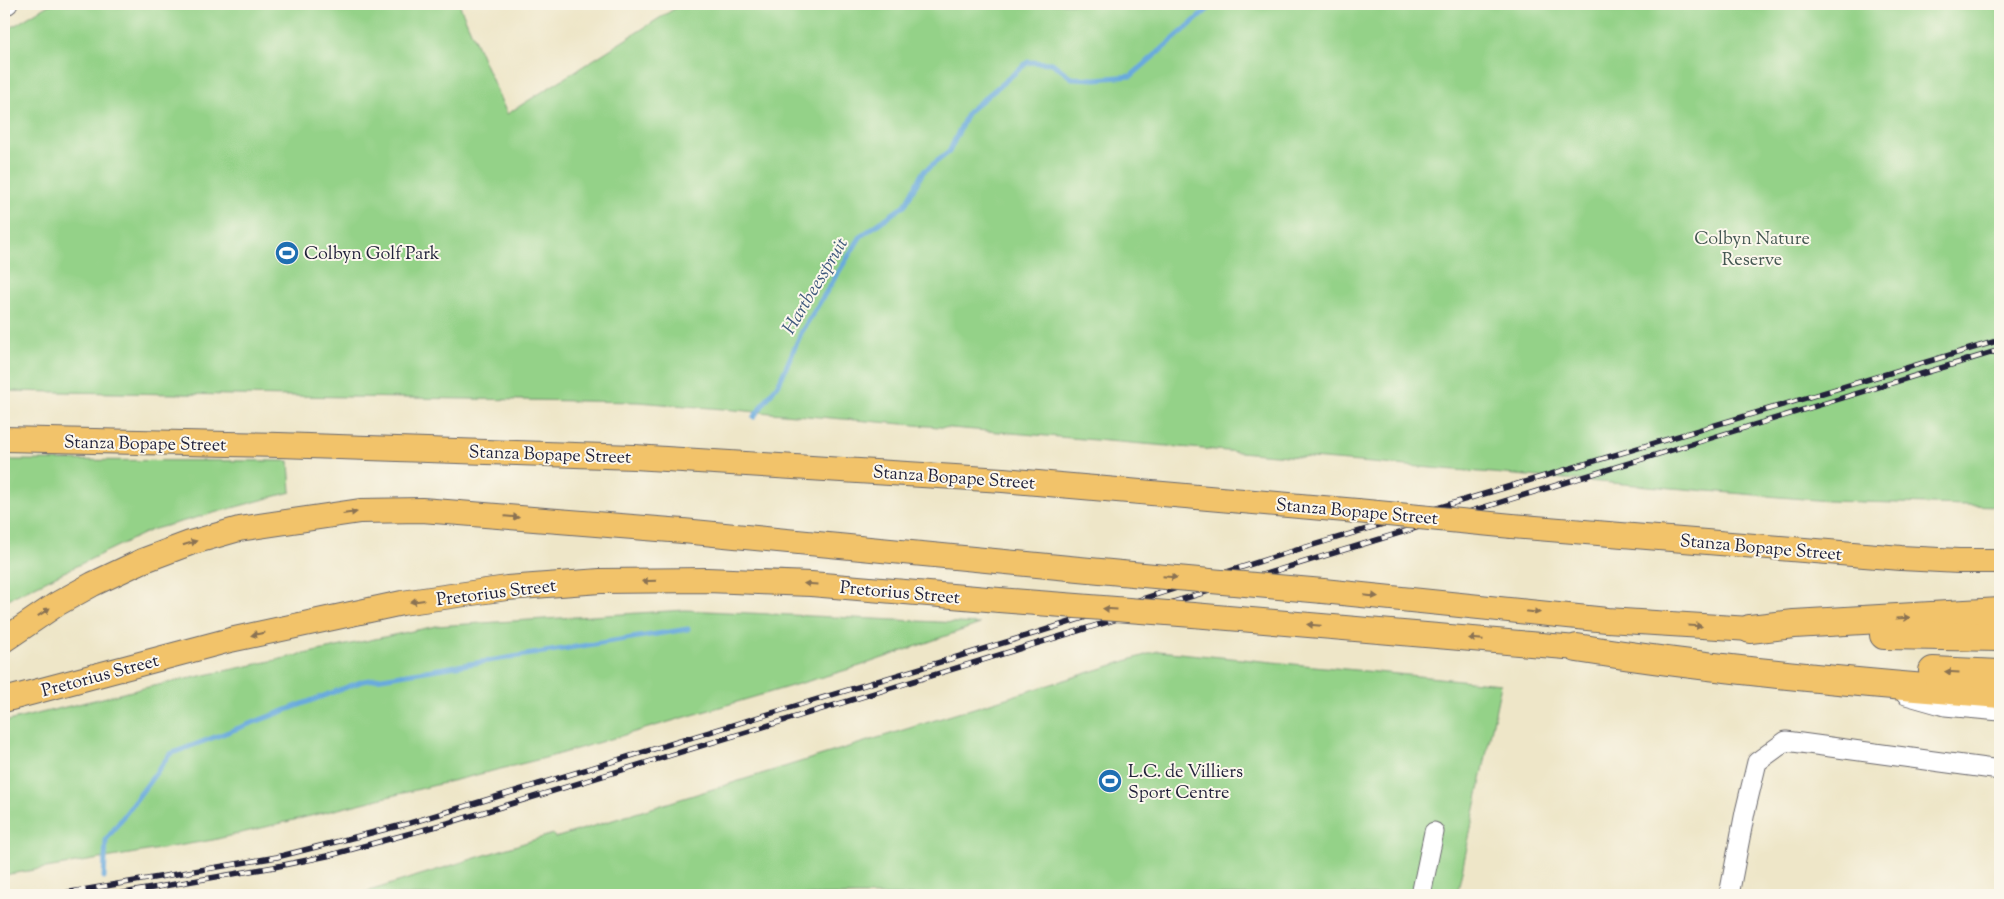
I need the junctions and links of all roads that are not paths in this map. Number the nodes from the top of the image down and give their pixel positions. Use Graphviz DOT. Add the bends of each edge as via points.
graph roads {
  1 [pos="8,4"];
  2 [pos="4,6"];
  3 [pos="4,439"];
  4 [pos="2000,550"];
  5 [pos="1902,558"];
  6 [pos="2000,561"];
  7 [pos="2000,612"];
  8 [pos="1750,629"];
  9 [pos="2000,637"];
  10 [pos="4,640"];
  11 [pos="1577,648"];
  12 [pos="2000,674"];
  13 [pos="1876,685"];
  14 [pos="2000,694"];
  15 [pos="4,700"];
  16 [pos="2000,711"];
  17 [pos="2000,770"];
  18 [pos="1434,832"];
  19 [pos="1421,895"];
  20 [pos="1729,895"];
  1 -- 2 [label="street"];
  3 -- 5 [label="main road, Stanza Bopape Street, bridge" via="384,448 688,460 1003,480"];
  4 -- 5 [label="main road, Stanza Bopape Street"];
  5 -- 6 [label="main road, Stanza Bopape Street"];
  8 -- 7 [label="highway, one-way"];
  8 -- 9 [label="highway" via="1889,636"];
  10 -- 8 [label="main road, one-way, bridge" via="93,584 190,543 239,529 360,511 422,510 683,530 1606,620"];
  12 -- 11 [label="highway, one-way"];
  11 -- 13 [label="highway" via="1716,668"];
  11 -- 15 [label="main road, Pretorius Street, one-way, bridge" via="811,584 707,580 600,581 507,588 402,603 230,640"];
  13 -- 14 [label="highway"];
  13 -- 16 [label="street" via="1945,706"];
  17 -- 20 [label="street" via="1786,740 1757,762"];
  18 -- 19 [label="street"];
}
